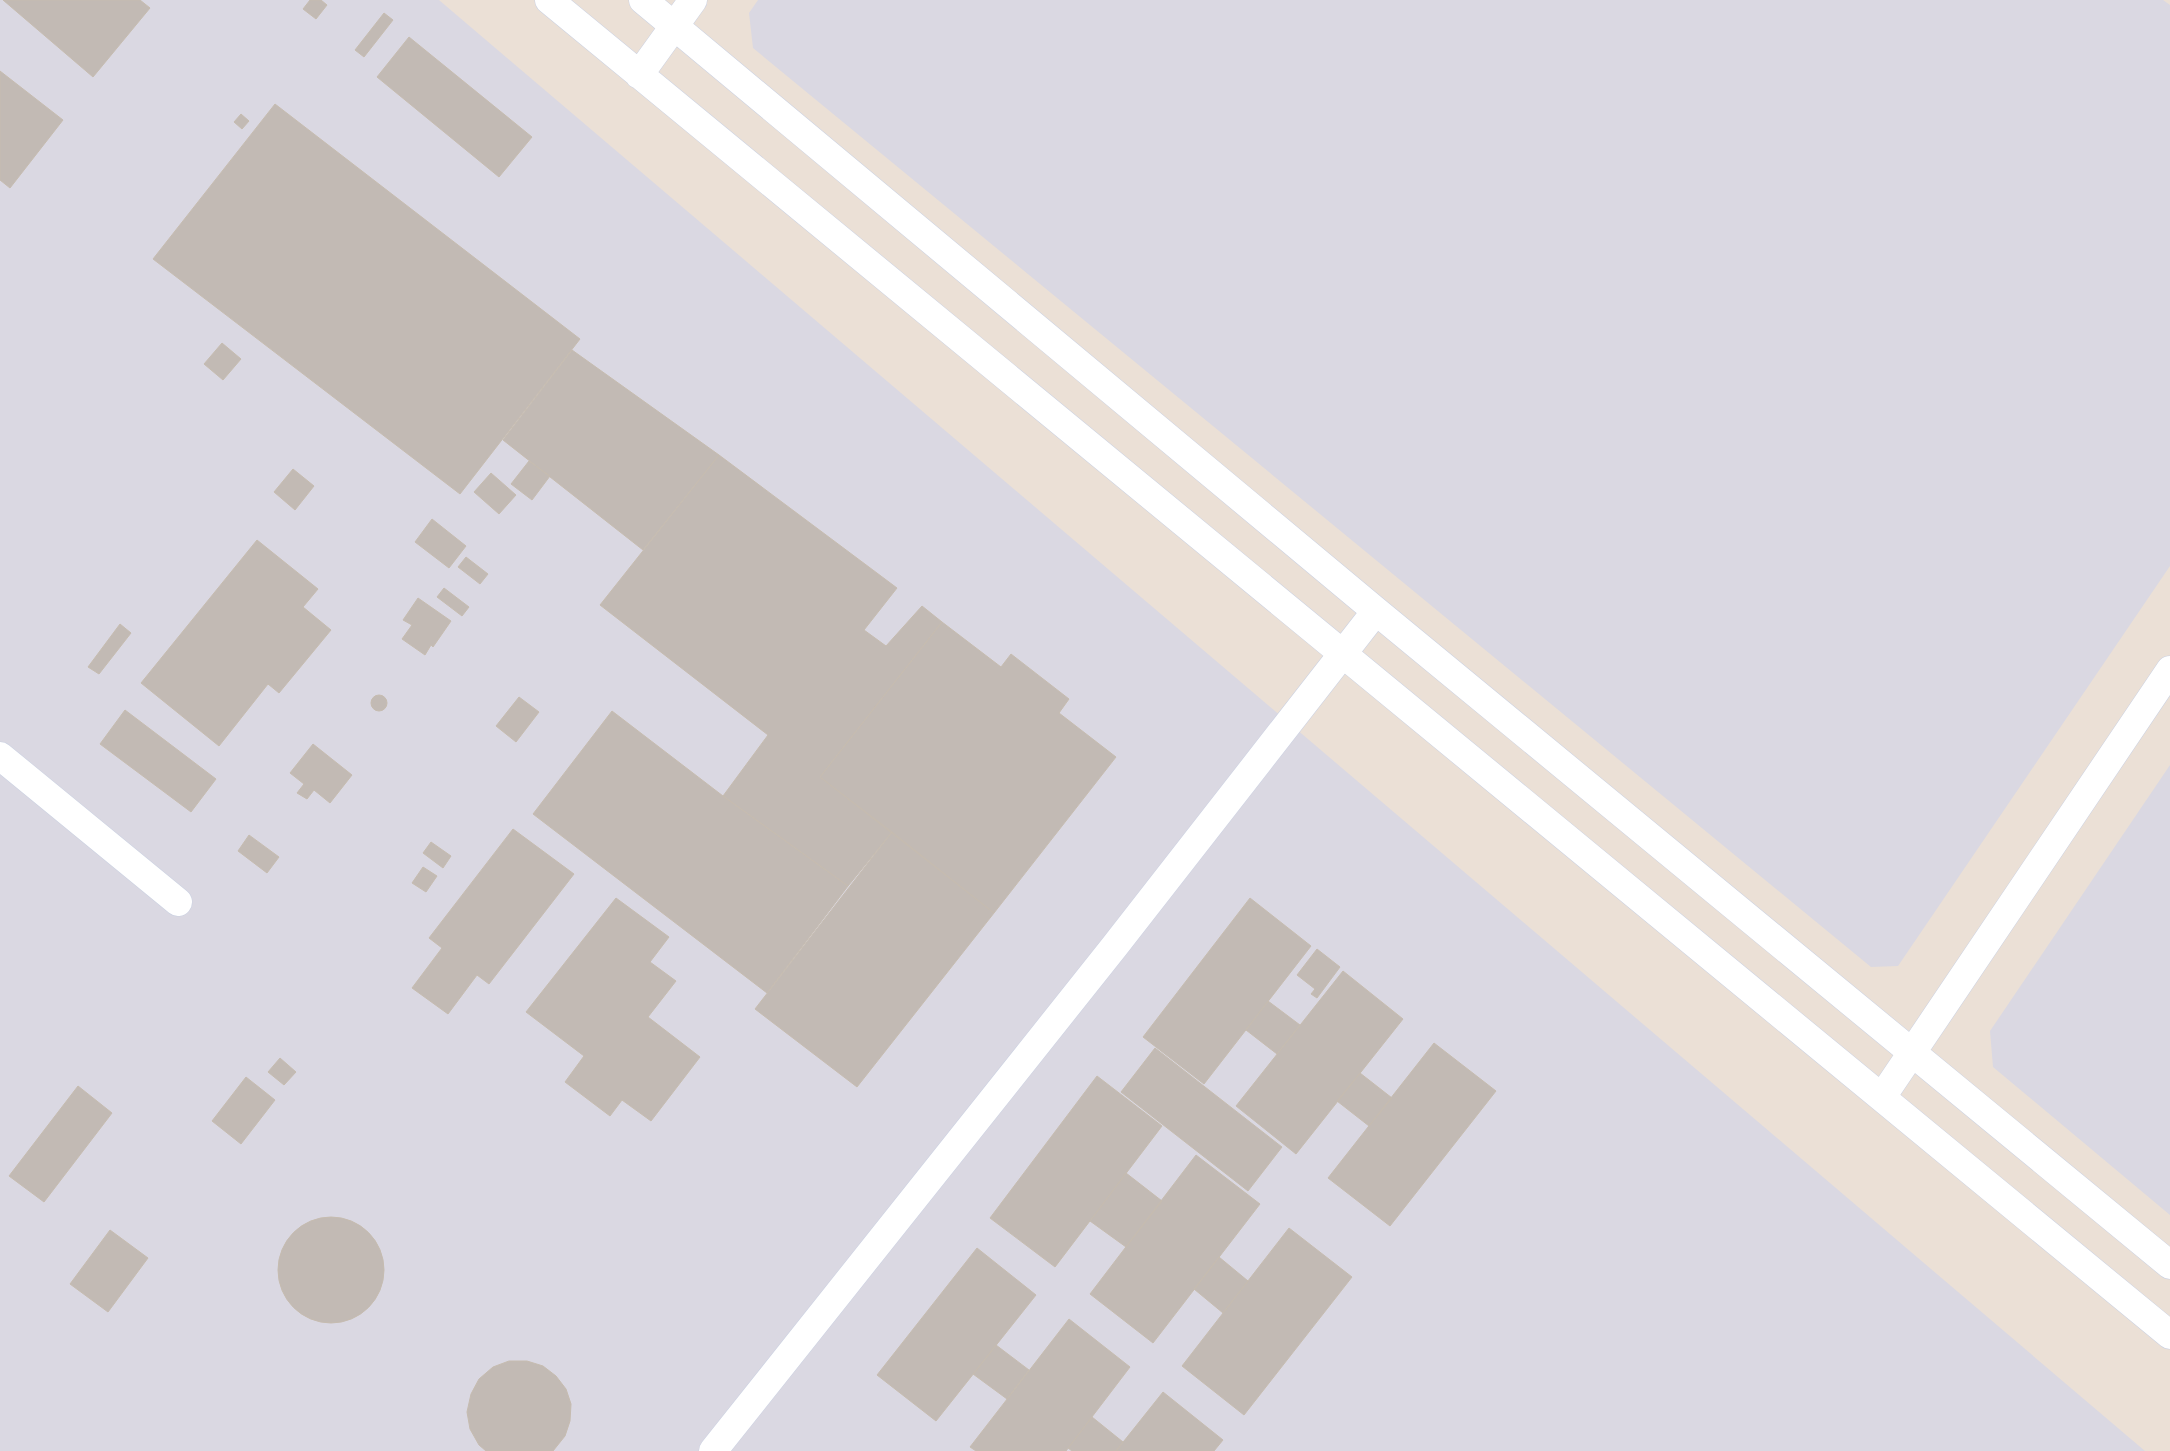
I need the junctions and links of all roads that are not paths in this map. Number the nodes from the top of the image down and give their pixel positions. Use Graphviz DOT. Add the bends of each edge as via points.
graph roads {
  1 [pos="548,0"];
  2 [pos="643,0"];
  3 [pos="694,0"];
  4 [pos="675,26"];
  5 [pos="639,75"];
  6 [pos="1376,612"];
  7 [pos="1343,653"];
  8 [pos="2170,670"];
  9 [pos="0,756"];
  10 [pos="178,902"];
  11 [pos="1912,1052"];
  12 [pos="1882,1097"];
  13 [pos="2170,1265"];
  14 [pos="2170,1335"];
  15 [pos="713,1451"];
  1 -- 5 [label="street"];
  2 -- 4 [label="street"];
  3 -- 4 [label="street"];
  4 -- 5 [label="street"];
  4 -- 6 [label="street"];
  5 -- 7 [label="street"];
  6 -- 7 [label="street"];
  6 -- 11 [label="street"];
  7 -- 12 [label="street"];
  7 -- 15 [label="street"];
  8 -- 11 [label="street"];
  9 -- 10 [label="street"];
  11 -- 12 [label="street"];
  11 -- 13 [label="street"];
  12 -- 14 [label="street"];
}
